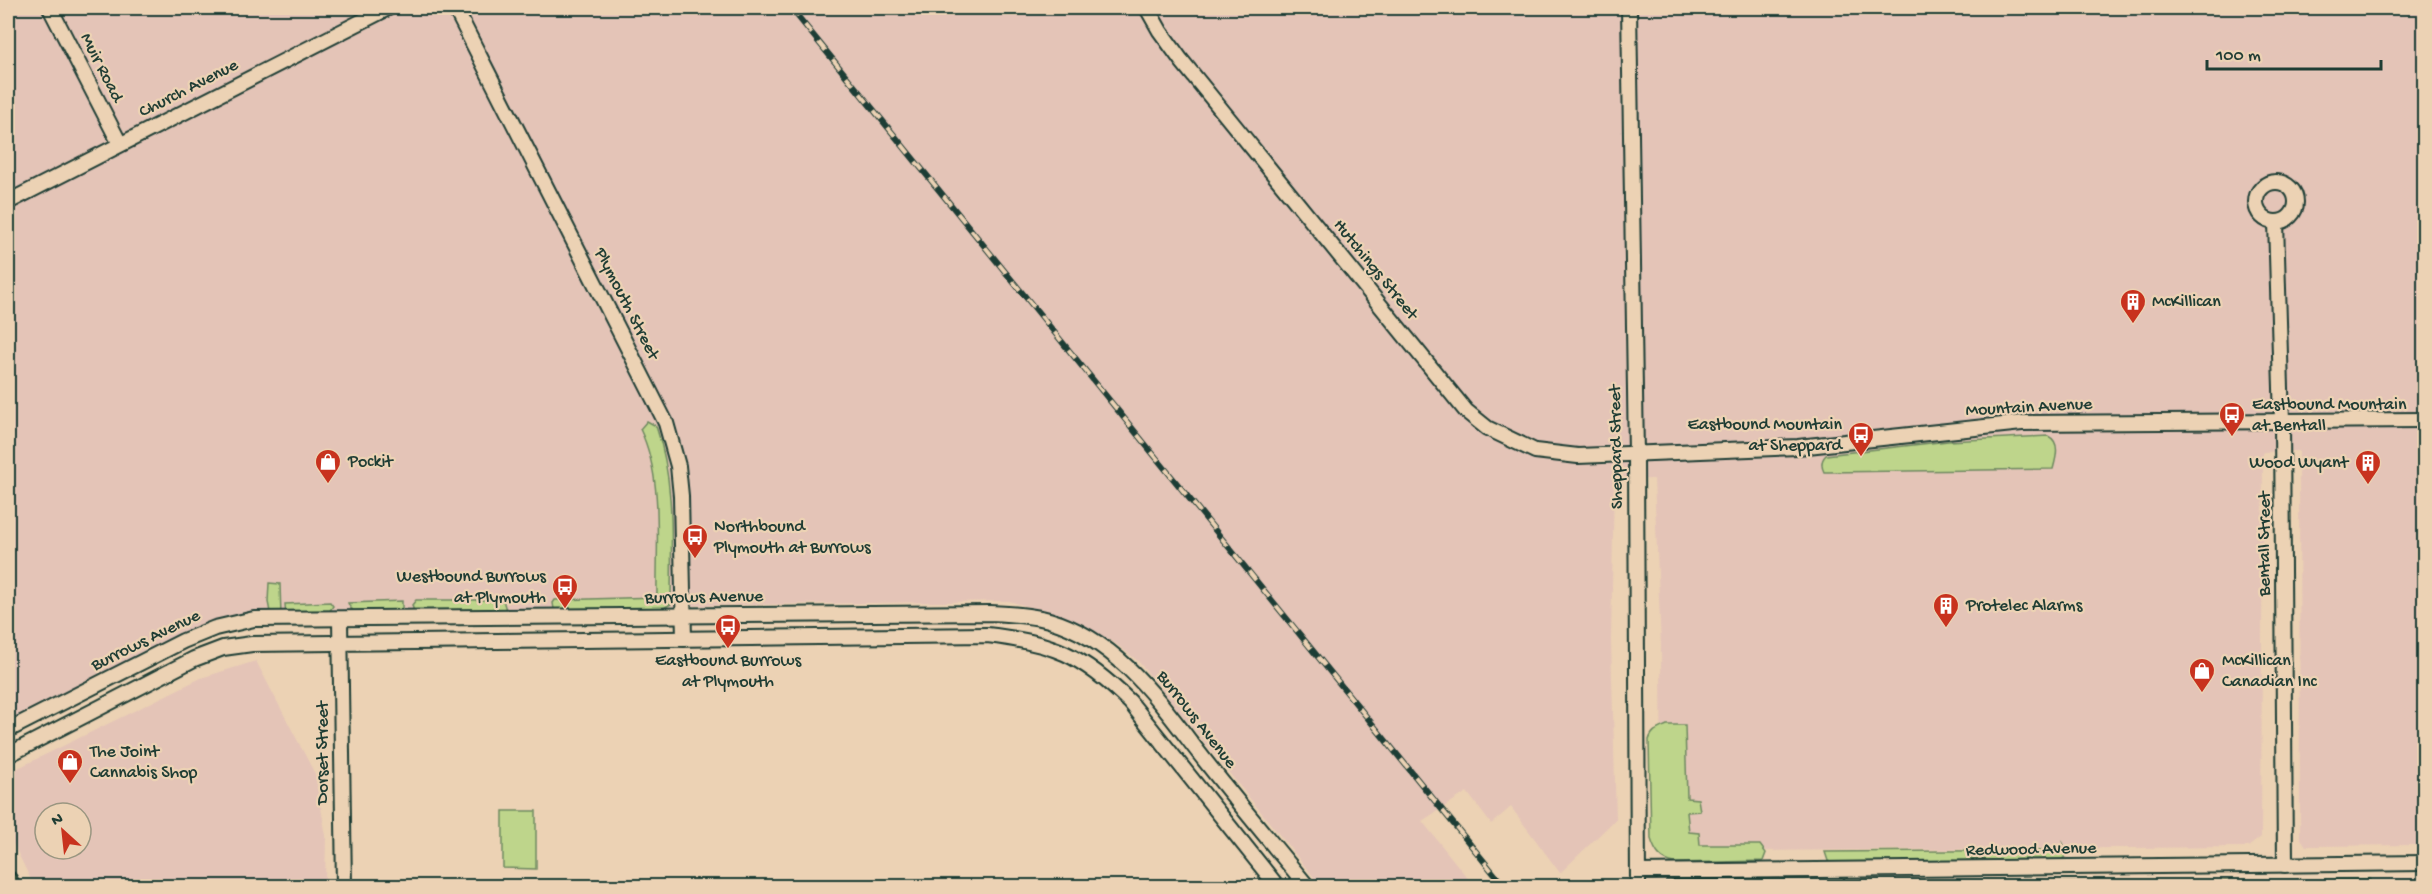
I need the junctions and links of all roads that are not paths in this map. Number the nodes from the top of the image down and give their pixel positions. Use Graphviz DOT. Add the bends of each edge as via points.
graph roads {
  1 [pos="50,8"];
  2 [pos="388,8"];
  3 [pos="455,8"];
  4 [pos="1147,8"];
  5 [pos="1629,8"];
  6 [pos="120,144"];
  7 [pos="8,202"];
  8 [pos="2276,222"];
  9 [pos="2424,420"];
  10 [pos="2282,421"];
  11 [pos="1636,454"];
  12 [pos="684,616"];
  13 [pos="340,620"];
  14 [pos="684,639"];
  15 [pos="339,643"];
  16 [pos="118,674"];
  17 [pos="127,693"];
  18 [pos="8,730"];
  19 [pos="8,755"];
  20 [pos="2424,863"];
  21 [pos="2285,865"];
  22 [pos="1638,872"];
  23 [pos="8,880"];
  24 [pos="11,886"];
  25 [pos="344,886"];
  26 [pos="1277,886"];
  27 [pos="1307,886"];
  28 [pos="1638,886"];
  1 -- 6 [label="street, Muir Road"];
  2 -- 6 [label="street, Church Avenue"];
  3 -- 12 [label="street, Plymouth Street" via="666,423 678,466 681,496"];
  4 -- 11 [label="street, Hutchings Street" via="1181,60 1466,411 1494,432 1535,451 1578,456"];
  5 -- 11 [label="street, Sheppard Street"];
  6 -- 7 [label="street, Church Avenue"];
  8 -- 10 [label="street, Bentall Street"];
  9 -- 10 [label="street, Mountain Avenue"];
  10 -- 11 [label="street, Mountain Avenue" via="2022,423 1797,447"];
  10 -- 21 [label="street, Bentall Street"];
  11 -- 22 [label="street, Sheppard Street"];
  12 -- 13 [label="street, Burrows Avenue"];
  12 -- 14 [label="street, Plymouth Street"];
  12 -- 27 [label="street, Burrows Avenue" via="1021,614 1079,633 1140,678"];
  13 -- 15 [label="street, Dorset Street"];
  13 -- 16 [label="street, Burrows Avenue" via="254,619 215,628"];
  14 -- 15 [label="street, Burrows Avenue"];
  14 -- 26 [label="street, Burrows Avenue" via="987,635 1046,645 1068,654 1108,681 1130,702"];
  15 -- 17 [label="street, Burrows Avenue" via="223,648"];
  15 -- 25 [label="street, Dorset Street"];
  16 -- 17 [label="street"];
  16 -- 18 [label="street, Burrows Avenue"];
  17 -- 19 [label="street, Burrows Avenue"];
  20 -- 21 [label="street, Redwood Avenue"];
  21 -- 22 [label="street, Redwood Avenue"];
  22 -- 28 [label="street, Sheppard Street"];
  23 -- 24 [label="main road"];
}
